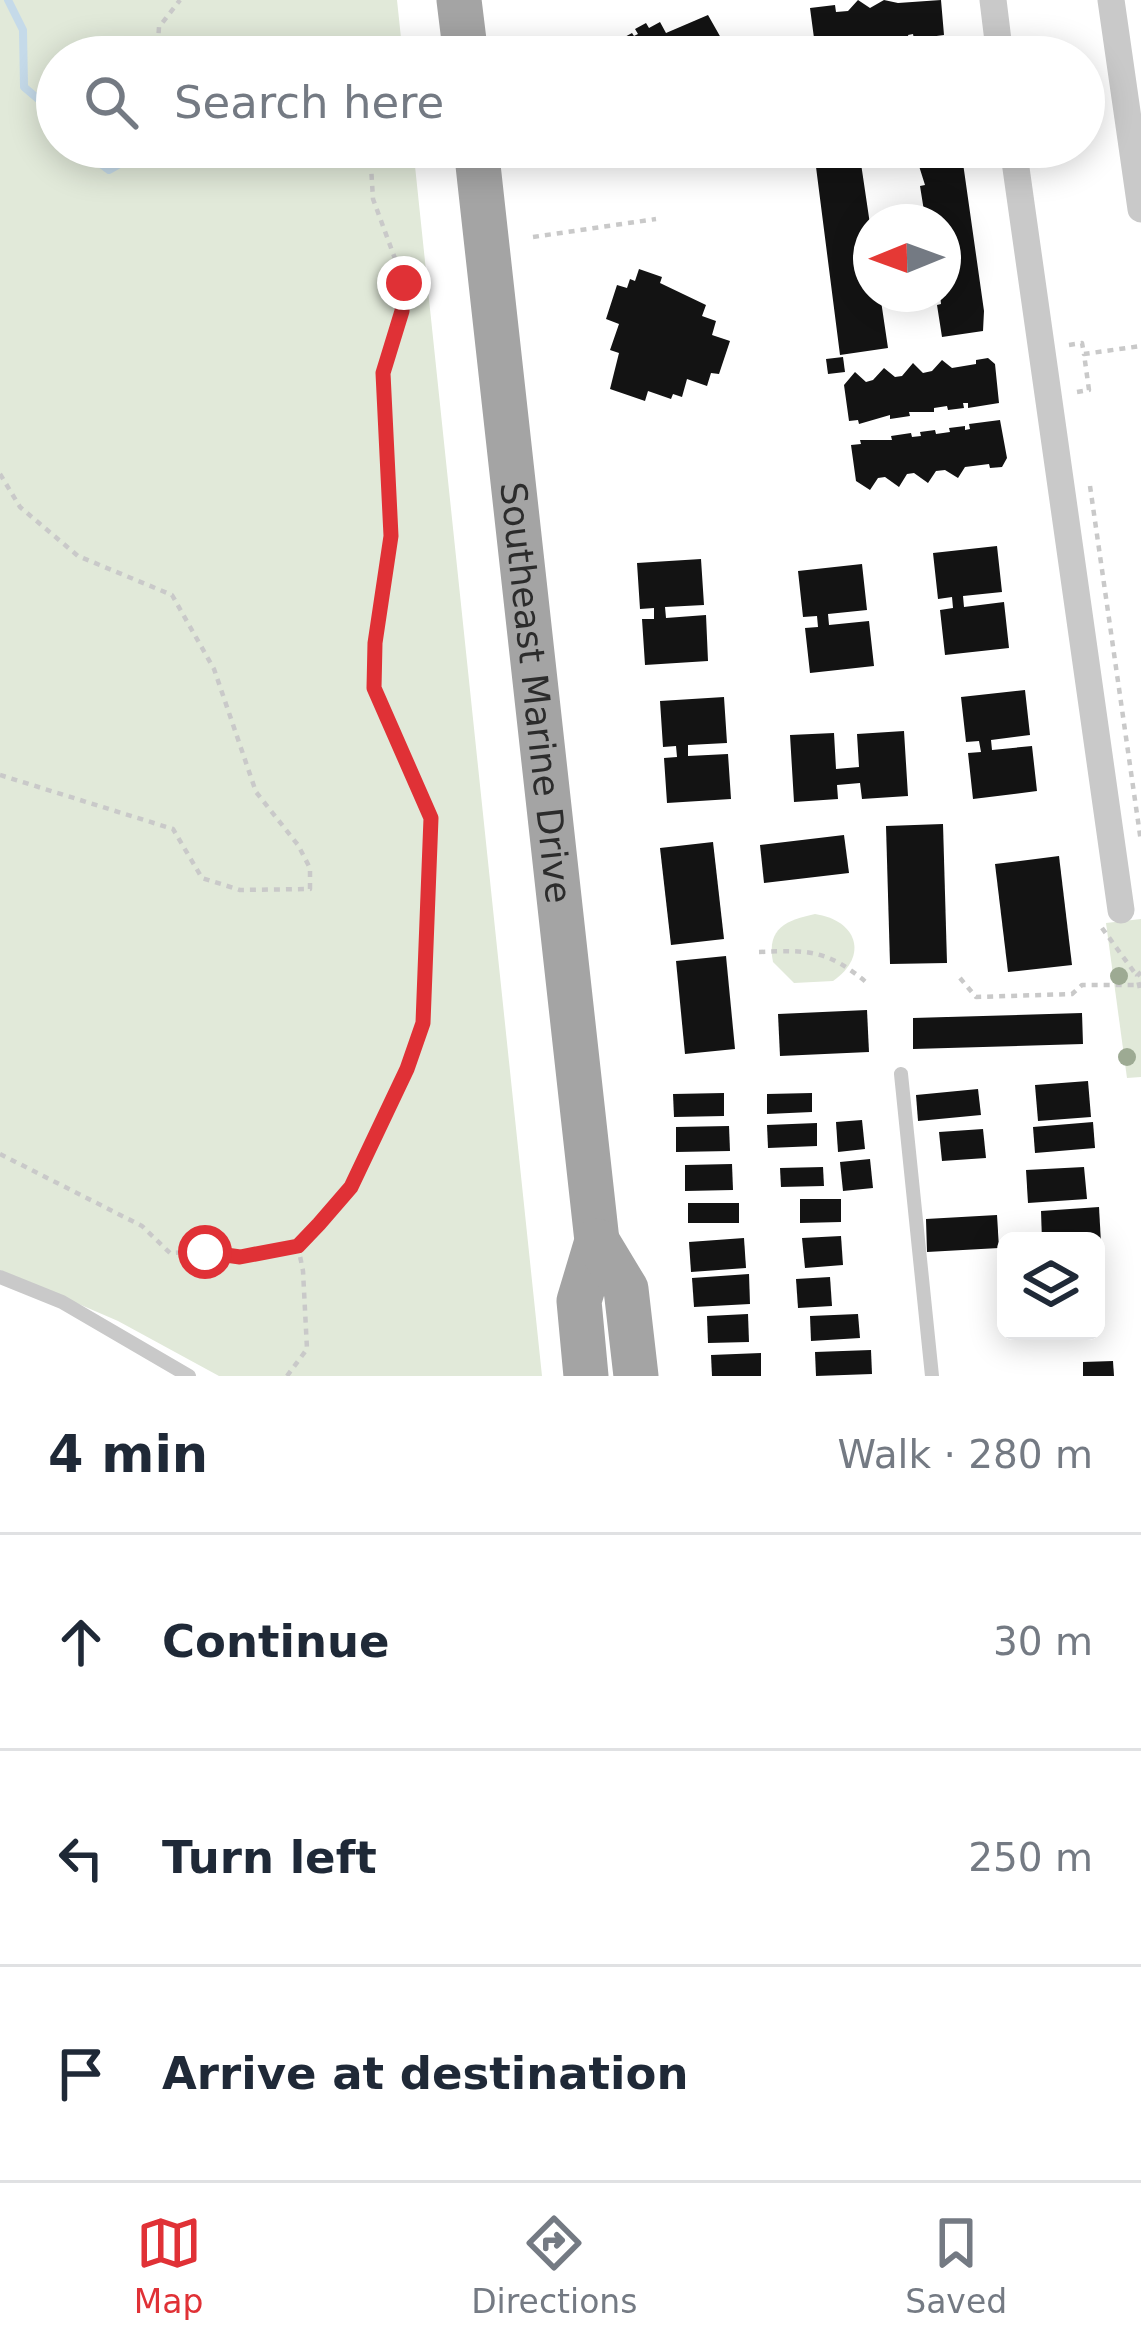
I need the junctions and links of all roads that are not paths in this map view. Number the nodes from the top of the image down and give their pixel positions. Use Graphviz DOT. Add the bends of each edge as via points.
graph roads {
  1 [pos="459,0"];
  2 [pos="992,0"];
  3 [pos="1111,0"];
  4 [pos="463,36"];
  5 [pos="997,36"];
  6 [pos="478,168"];
  7 [pos="1016,168"];
  8 [pos="1141,209"];
  9 [pos="1120,910"];
  10 [pos="901,1074"];
  11 [pos="597,1241"];
  12 [pos="0,1277"];
  13 [pos="189,1376"];
  14 [pos="586,1376"];
  15 [pos="636,1376"];
  16 [pos="932,1376"];
  1 -- 4 [label="main road"];
  2 -- 5 [label="street"];
  3 -- 8 [label="street"];
  6 -- 11 [label="main road, Southeast Marine Drive"];
  7 -- 9 [label="street"];
  10 -- 16 [label="lane"];
  11 -- 14 [label="main road, Southeast Marine Drive" via="579,1300"];
  11 -- 15 [label="main road, Southeast Marine Drive" via="626,1289"];
  12 -- 13 [label="lane" via="62,1302"];
}
